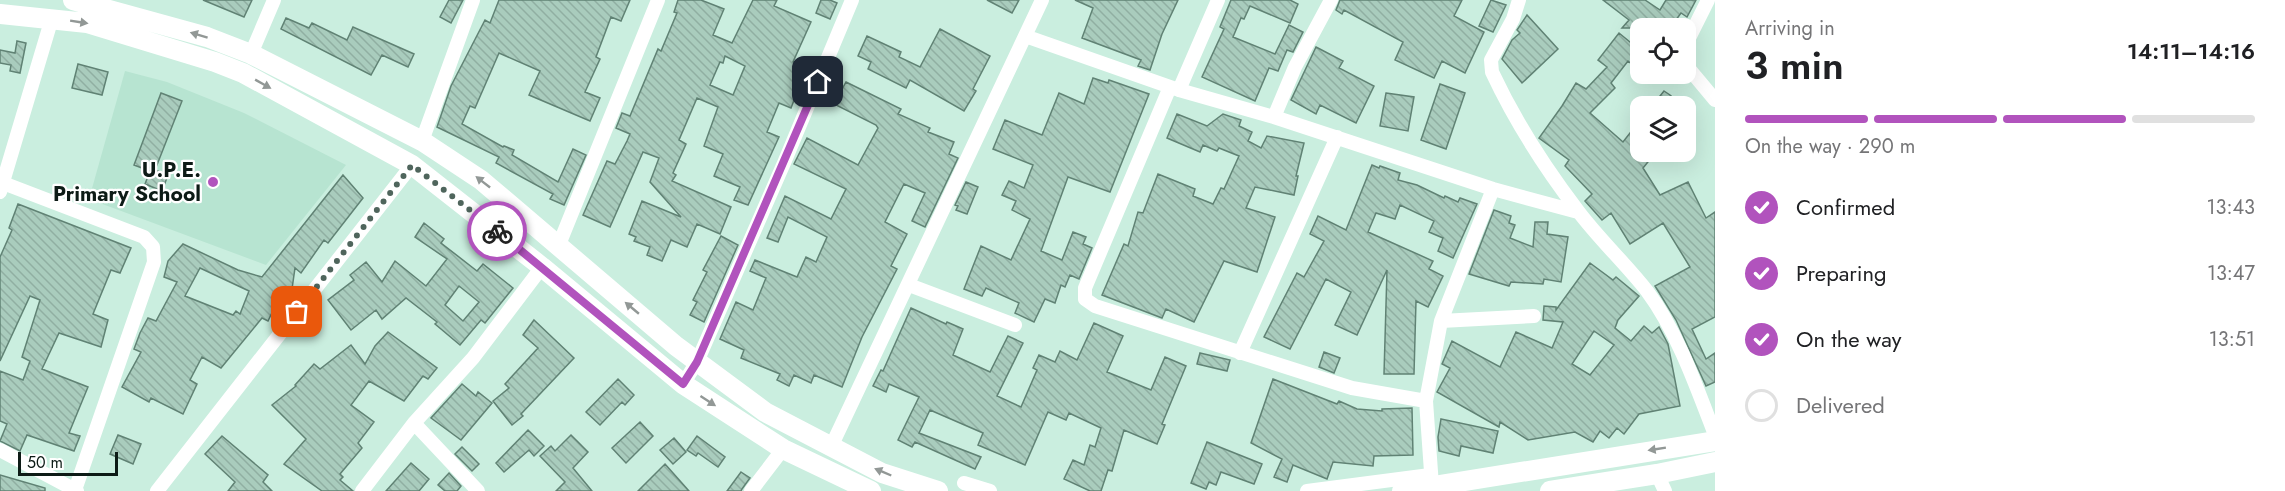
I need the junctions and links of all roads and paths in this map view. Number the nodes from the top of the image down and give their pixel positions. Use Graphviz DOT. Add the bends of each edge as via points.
graph roads {
  1 [pos="74,0"];
  2 [pos="274,0"];
  3 [pos="473,0"];
  4 [pos="658,0"];
  5 [pos="852,0"];
  6 [pos="1042,0"];
  7 [pos="1218,0"];
  8 [pos="1331,0"];
  9 [pos="1519,0"];
  10 [pos="1708,0"];
  11 [pos="0,14"];
  12 [pos="52,18"];
  13 [pos="1696,24"];
  14 [pos="1025,36"];
  15 [pos="251,54"];
  16 [pos="1696,77"];
  17 [pos="1175,89"];
  18 [pos="1715,100"];
  19 [pos="1274,117"];
  20 [pos="1337,137"];
  21 [pos="422,141"];
  22 [pos="412,165"];
  23 [pos="2,188"];
  24 [pos="1493,189"];
  25 [pos="1578,212"];
  26 [pos="558,247"];
  27 [pos="542,267"];
  28 [pos="909,285"];
  29 [pos="1534,316"];
  30 [pos="1441,321"];
  31 [pos="1015,325"];
  32 [pos="1240,352"];
  33 [pos="697,362"];
  34 [pos="683,384"];
  35 [pos="1426,401"];
  36 [pos="414,423"];
  37 [pos="1715,435"];
  38 [pos="1715,441"];
  39 [pos="831,447"];
  40 [pos="783,449"];
  41 [pos="0,450"];
  42 [pos="1715,462"];
  43 [pos="1431,480"];
  44 [pos="1661,482"];
  45 [pos="964,483"];
  46 [pos="76,490"];
  47 [pos="157,491"];
  48 [pos="362,491"];
  49 [pos="478,491"];
  50 [pos="751,491"];
  51 [pos="870,491"];
  52 [pos="938,491"];
  53 [pos="990,491"];
  54 [pos="1307,491"];
  55 [pos="1402,491"];
  56 [pos="1550,491"];
  15 -- 1 [label="street, one-way" via="207,37"];
  2 -- 15 [label="street"];
  3 -- 21 [label="street"];
  4 -- 26 [label="street"];
  5 -- 33 [label="street"];
  6 -- 14 [label="street"];
  7 -- 17 [label="street"];
  8 -- 19 [label="street"];
  9 -- 25 [label="street" via="1491,60 1492,72 1532,144"];
  10 -- 13 [label="street"];
  11 -- 12 [label="street"];
  12 -- 22 [label="street, one-way" via="87,23 243,73"];
  12 -- 23 [label="street"];
  14 -- 17 [label="street"];
  14 -- 28 [label="street"];
  15 -- 21 [label="street"];
  16 -- 18 [label="street"];
  17 -- 19 [label="street"];
  17 -- 32 [label="street" via="1085,288 1085,299 1095,306"];
  19 -- 20 [label="street"];
  20 -- 24 [label="street"];
  20 -- 32 [label="street"];
  26 -- 21 [label="street, one-way" via="481,180"];
  22 -- 27 [label="street"];
  22 -- 47 [label="street"];
  23 -- 46 [label="street" via="144,237 153,247 154,262"];
  24 -- 25 [label="street"];
  24 -- 30 [label="street"];
  25 -- 37 [label="street" via="1647,292 1668,326"];
  33 -- 26 [label="street, one-way"];
  27 -- 34 [label="street"];
  27 -- 36 [label="street" via="473,358"];
  28 -- 31 [label="street"];
  28 -- 39 [label="street"];
  29 -- 30 [label="street"];
  30 -- 35 [label="street"];
  32 -- 35 [label="street" via="1352,388"];
  33 -- 34 [label="street"];
  33 -- 39 [label="street" via="765,412"];
  34 -- 40 [label="street, one-way"];
  35 -- 43 [label="street"];
  36 -- 48 [label="street"];
  36 -- 49 [label="street"];
  38 -- 43 [label="street, one-way"];
  52 -- 39 [label="street, one-way" via="882,473"];
  40 -- 50 [label="street"];
  40 -- 51 [label="street"];
  41 -- 46 [label="street"];
  42 -- 44 [label="street"];
  43 -- 54 [label="street"];
  43 -- 55 [label="street"];
  44 -- 56 [label="street"];
  45 -- 53 [label="street"];
}
